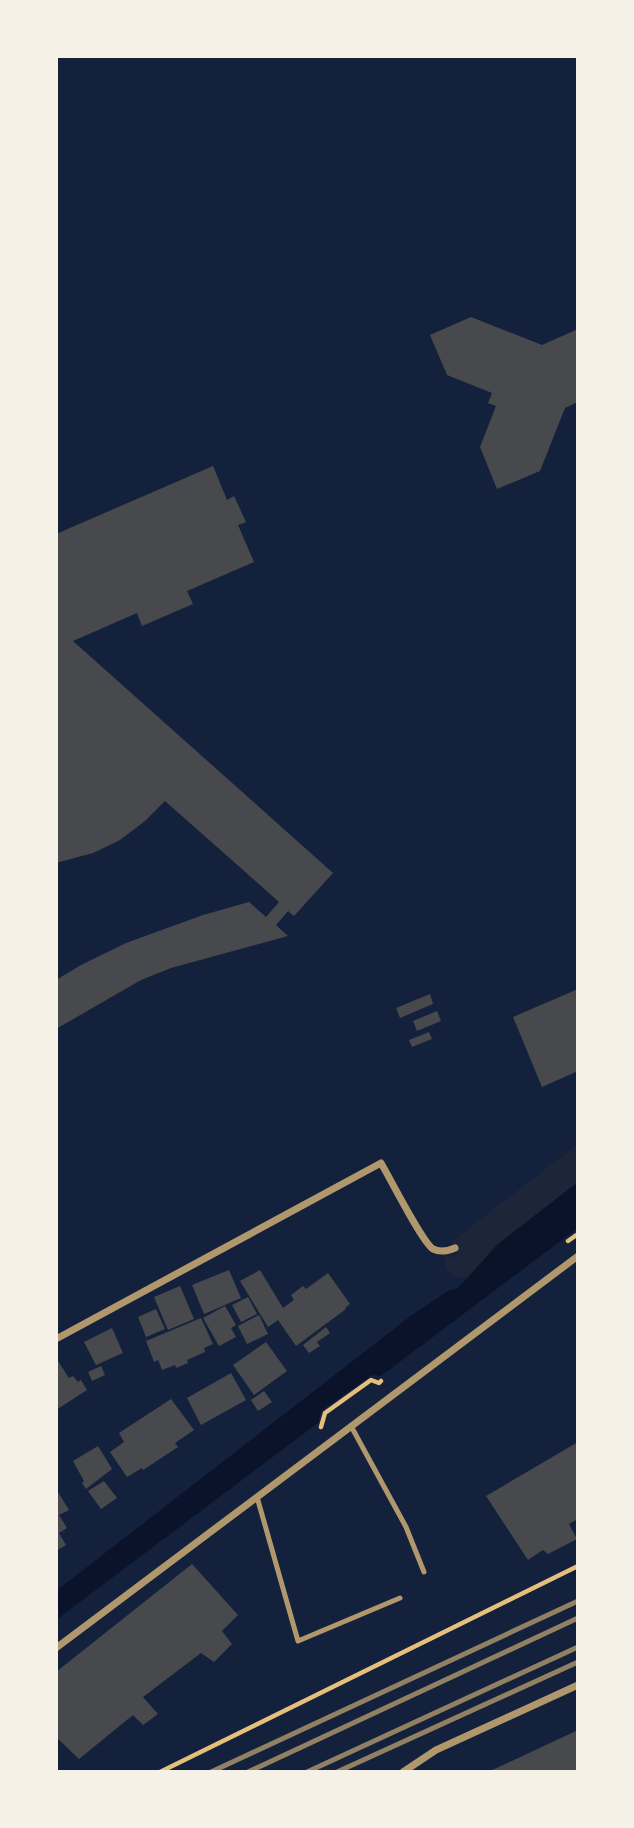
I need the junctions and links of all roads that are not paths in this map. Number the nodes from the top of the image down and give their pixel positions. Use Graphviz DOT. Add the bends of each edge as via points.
graph roads {
  1 [pos="455,1248"];
  2 [pos="578,1256"];
  3 [pos="56,1339"];
  4 [pos="351,1426"];
  5 [pos="257,1497"];
  6 [pos="424,1572"];
  7 [pos="400,1598"];
  8 [pos="56,1648"];
  9 [pos="578,1685"];
  10 [pos="403,1772"];
  1 -- 3 [label="street" via="438,1251 426,1241 381,1163"];
  2 -- 4 [label="street"];
  4 -- 5 [label="street"];
  4 -- 6 [label="lane" via="406,1527"];
  5 -- 7 [label="lane" via="298,1642"];
  5 -- 8 [label="street"];
  9 -- 10 [label="street" via="436,1750"];
}
